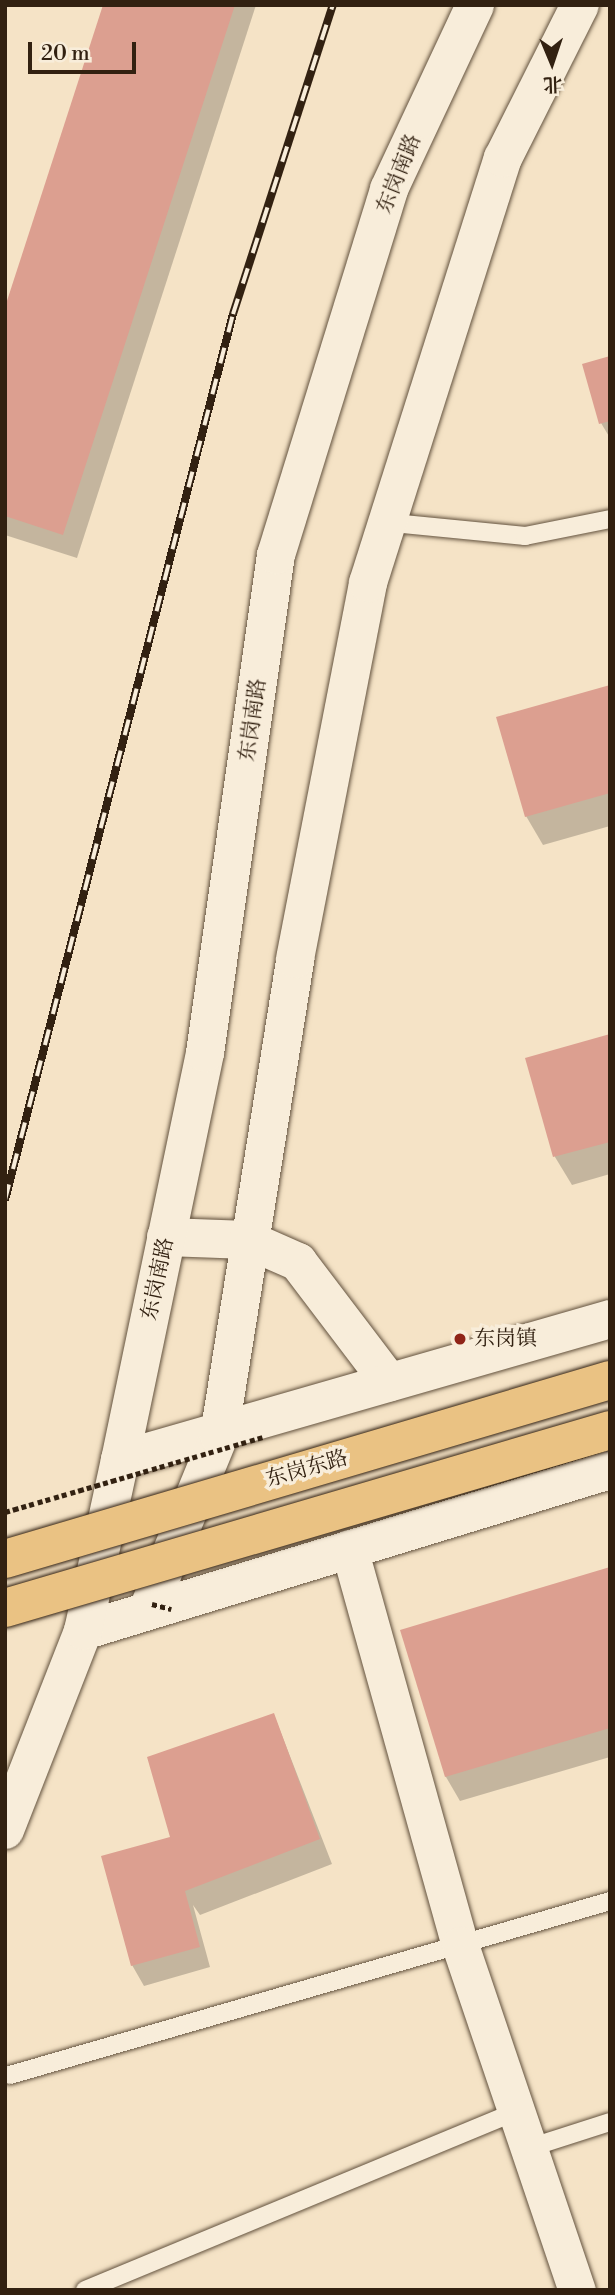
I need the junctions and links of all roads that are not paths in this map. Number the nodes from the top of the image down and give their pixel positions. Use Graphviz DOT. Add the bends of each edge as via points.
graph roads {
  1 [pos="475,5"];
  2 [pos="580,5"];
  3 [pos="610,519"];
  4 [pos="393,523"];
  5 [pos="166,1237"];
  6 [pos="248,1240"];
  7 [pos="610,1319"];
  8 [pos="610,1380"];
  9 [pos="390,1382"];
  10 [pos="610,1430"];
  11 [pos="219,1436"];
  12 [pos="120,1460"];
  13 [pos="610,1470"];
  14 [pos="349,1548"];
  15 [pos="5,1559"];
  16 [pos="149,1607"];
  17 [pos="5,1608"];
  18 [pos="83,1630"];
  19 [pos="5,1830"];
  20 [pos="610,1900"];
  21 [pos="460,1945"];
  22 [pos="10,2075"];
  23 [pos="517,2110"];
  24 [pos="610,2122"];
  25 [pos="529,2148"];
  26 [pos="85,2290"];
  27 [pos="578,2290"];
  1 -- 5 [label="street, 东岗南路" via="389,189 276,555 205,1052"];
  2 -- 4 [label="street" via="503,158"];
  3 -- 4 [label="lane" via="526,536"];
  4 -- 6 [label="street" via="368,583"];
  5 -- 6 [label="street"];
  5 -- 12 [label="street, 东岗南路"];
  6 -- 9 [label="street" via="298,1262"];
  6 -- 11 [label="street"];
  7 -- 9 [label="street"];
  8 -- 15 [label="main road, 东岗东路, bridge"];
  9 -- 11 [label="street"];
  10 -- 17 [label="main road, bridge"];
  11 -- 12 [label="street"];
  11 -- 16 [label="street"];
  12 -- 18 [label="street, 东岗南路"];
  13 -- 14 [label="street"];
  14 -- 16 [label="street"];
  14 -- 21 [label="street"];
  16 -- 18 [label="street"];
  18 -- 19 [label="street, 东岗南路"];
  20 -- 21 [label="lane"];
  21 -- 22 [label="lane"];
  21 -- 23 [label="street"];
  23 -- 25 [label="street"];
  23 -- 26 [label="lane"];
  24 -- 25 [label="lane"];
  25 -- 27 [label="street"];
}
